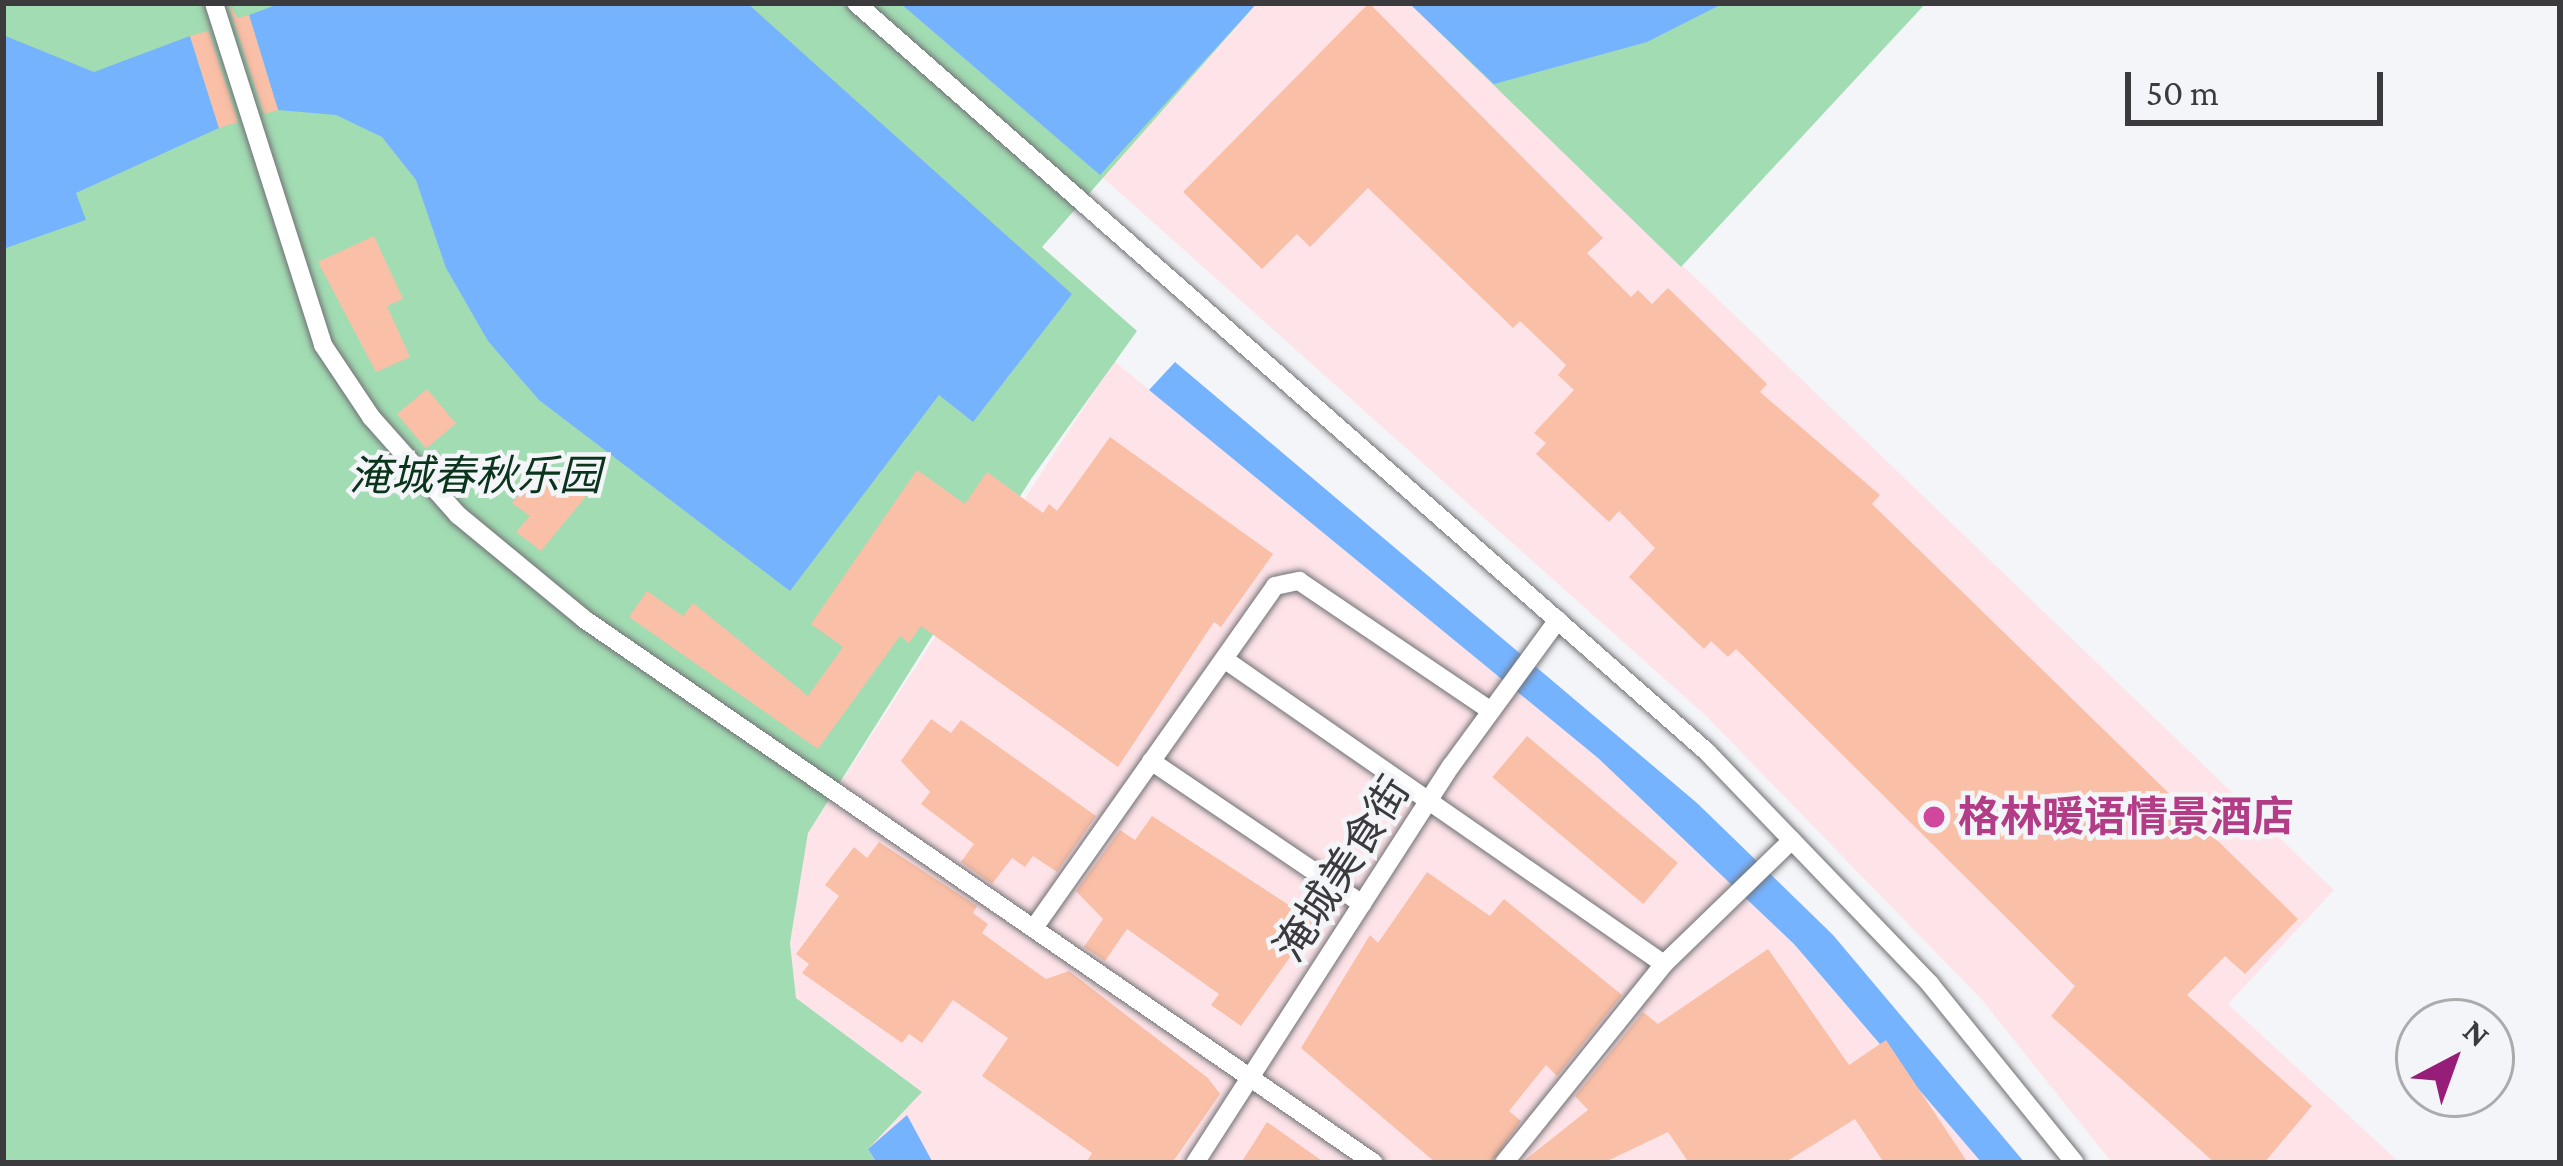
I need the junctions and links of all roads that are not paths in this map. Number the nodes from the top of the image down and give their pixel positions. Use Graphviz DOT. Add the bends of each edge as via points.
graph roads {
  1 [pos="214,3"];
  2 [pos="856,3"];
  3 [pos="1558,620"];
  4 [pos="1224,659"];
  5 [pos="1491,712"];
  6 [pos="1151,761"];
  7 [pos="1429,800"];
  8 [pos="1792,840"];
  9 [pos="1362,904"];
  10 [pos="1036,925"];
  11 [pos="1664,964"];
  12 [pos="1253,1076"];
  13 [pos="1195,1163"];
  14 [pos="1374,1163"];
  15 [pos="1504,1163"];
  16 [pos="2075,1163"];
  1 -- 10 [label="lane" via="323,345 429,482 584,619"];
  2 -- 3 [label="lane"];
  3 -- 5 [label="lane, 淹城美食街"];
  3 -- 8 [label="lane"];
  4 -- 5 [label="lane" via="1275,586 1299,581"];
  4 -- 6 [label="lane"];
  4 -- 7 [label="lane"];
  5 -- 7 [label="lane, 淹城美食街"];
  6 -- 9 [label="lane"];
  6 -- 10 [label="lane"];
  7 -- 9 [label="lane, 淹城美食街"];
  7 -- 11 [label="lane"];
  8 -- 11 [label="lane"];
  8 -- 16 [label="lane" via="1930,984"];
  9 -- 12 [label="lane, 淹城美食街"];
  10 -- 12 [label="lane"];
  11 -- 15 [label="lane"];
  12 -- 13 [label="lane, 淹城美食街"];
  12 -- 14 [label="lane"];
}
